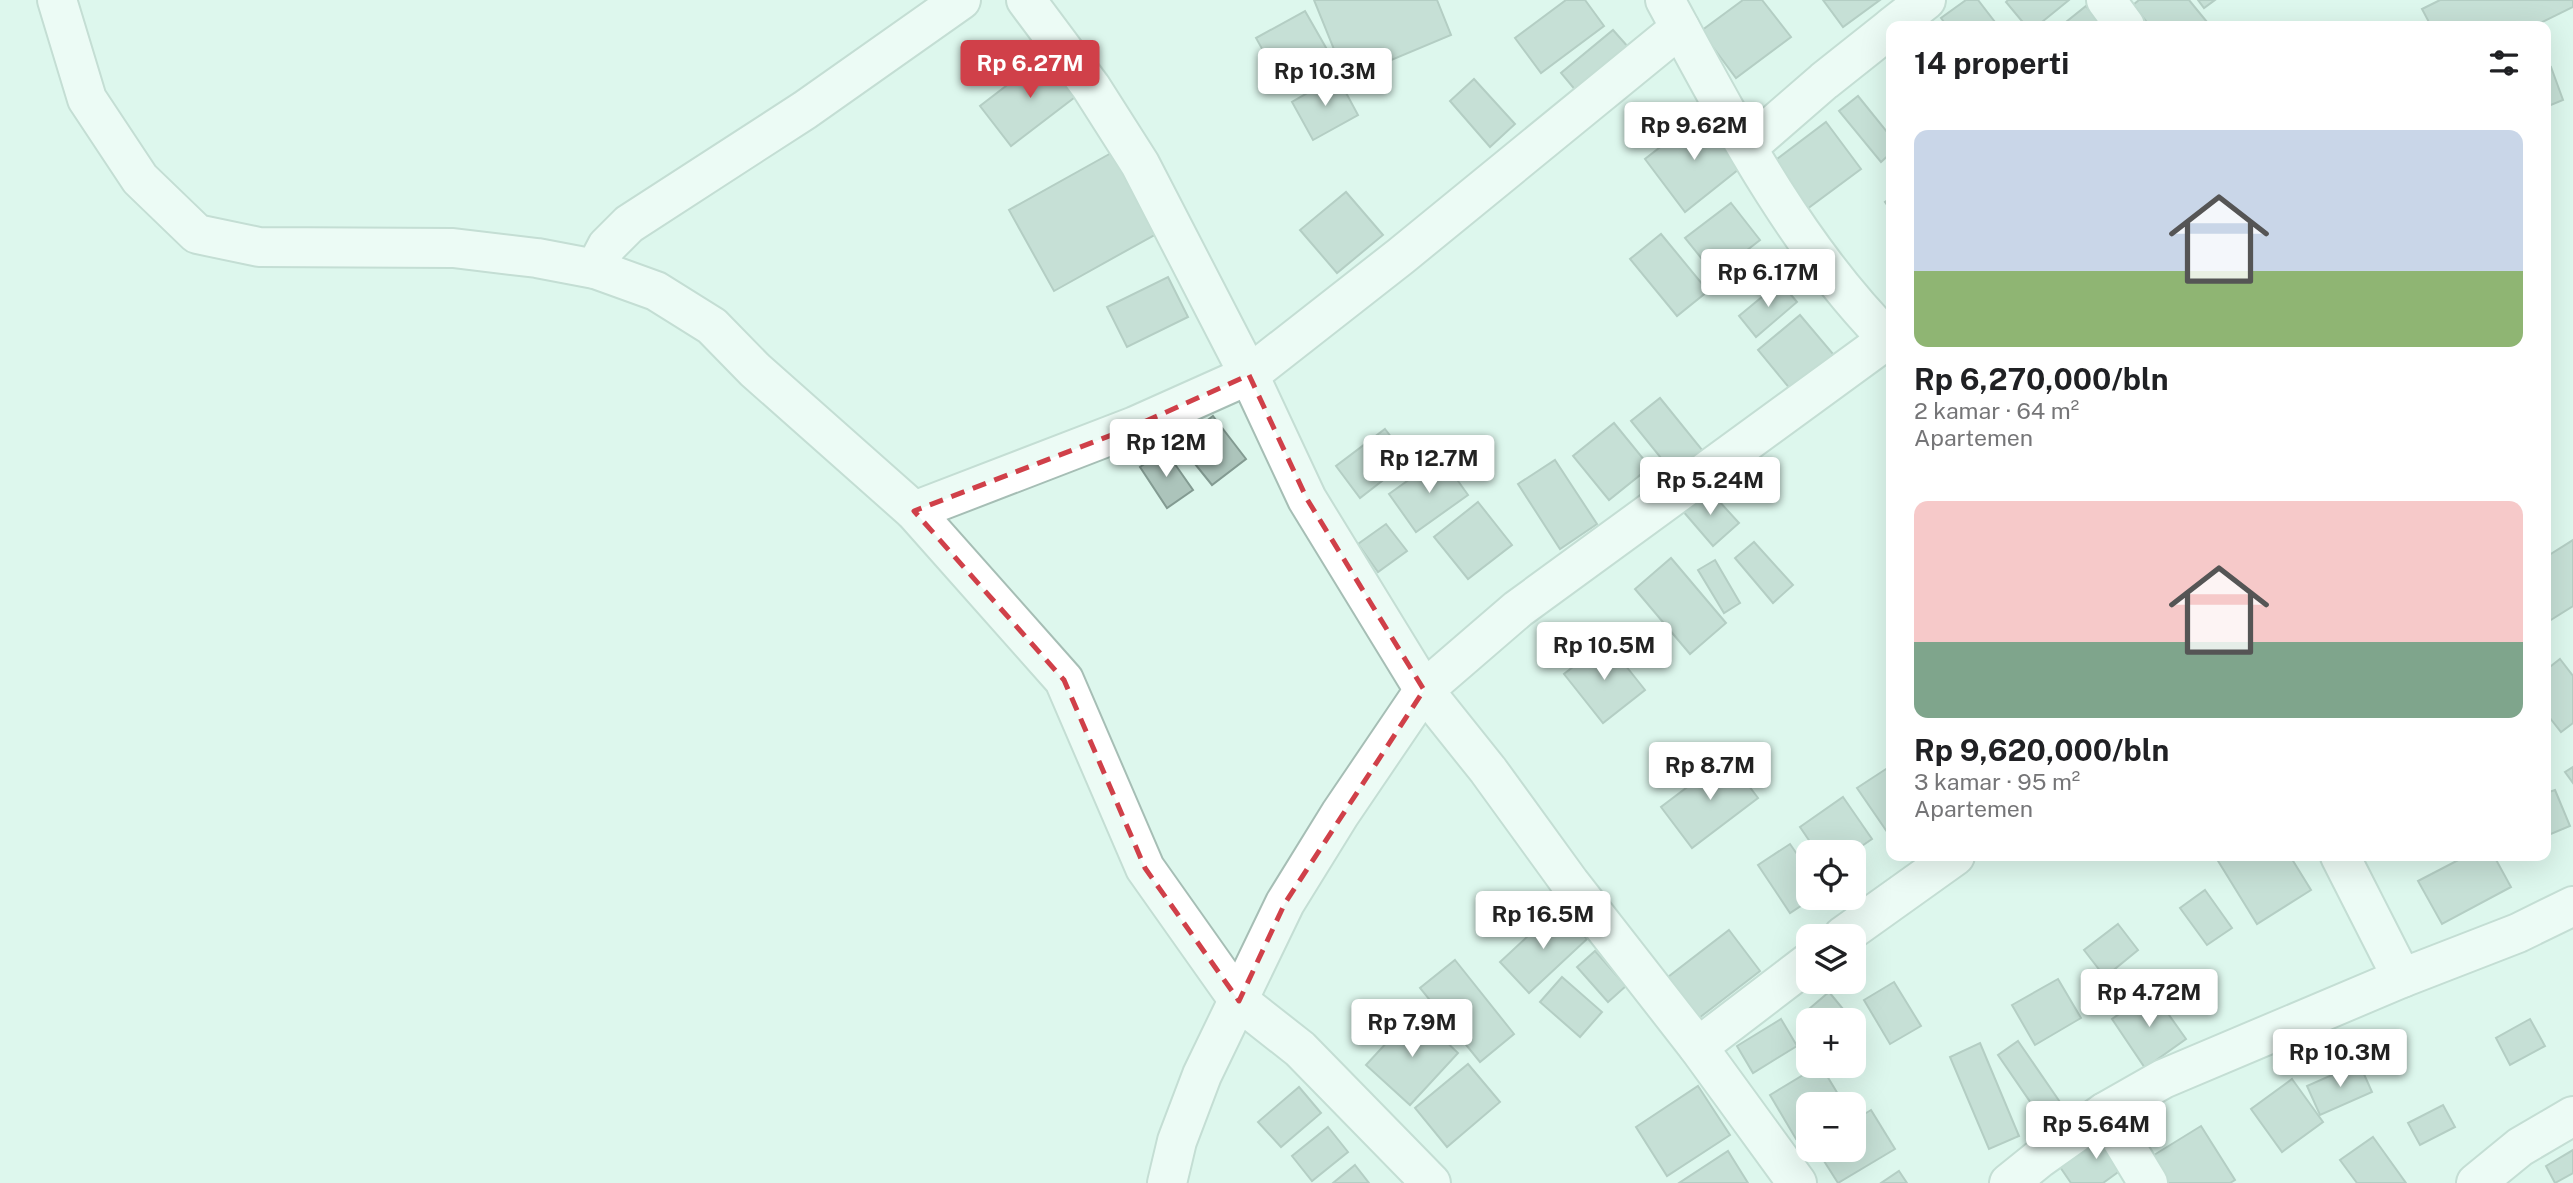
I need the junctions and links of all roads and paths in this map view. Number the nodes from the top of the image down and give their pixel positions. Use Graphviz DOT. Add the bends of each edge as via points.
graph roads {
  1 [pos="57,0"];
  2 [pos="961,0"];
  3 [pos="1026,0"];
  4 [pos="1926,0"];
  5 [pos="2106,0"];
  6 [pos="1673,14"];
  7 [pos="1900,21"];
  8 [pos="2121,21"];
  9 [pos="1886,32"];
  10 [pos="1748,147"];
  11 [pos="596,269"];
  12 [pos="1886,336"];
  13 [pos="1886,344"];
  14 [pos="1249,375"];
  15 [pos="914,511"];
  16 [pos="1424,690"];
  17 [pos="1948,861"];
  18 [pos="2343,861"];
  19 [pos="2573,906"];
  20 [pos="1860,924"];
  21 [pos="1796,972"];
  22 [pos="2402,978"];
  23 [pos="1239,1001"];
  24 [pos="1698,1047"];
  25 [pos="2105,1112"];
  26 [pos="2573,1116"];
  27 [pos="1167,1183"];
  28 [pos="1431,1183"];
  29 [pos="1797,1183"];
  30 [pos="2009,1183"];
  31 [pos="2148,1183"];
  32 [pos="2476,1183"];
  1 -- 11 [label="street" via="87,99 140,179 197,234 259,247 453,248"];
  2 -- 11 [label="street" via="806,110 629,224 607,246"];
  3 -- 14 [label="street" via="1091,87 1140,164"];
  4 -- 7 [label="street"];
  5 -- 8 [label="street"];
  6 -- 10 [label="street"];
  6 -- 14 [label="street" via="1401,256"];
  9 -- 10 [label="street"];
  10 -- 12 [label="street" via="1826,268"];
  11 -- 15 [label="street" via="656,291 712,326"];
  13 -- 16 [label="street" via="1518,609"];
  14 -- 15 [label="street" via="1135,426"];
  14 -- 16 [label="street" via="1307,499"];
  15 -- 23 [label="street" via="1064,681 1145,867"];
  16 -- 23 [label="street" via="1339,814 1285,904"];
  16 -- 24 [label="street"];
  17 -- 20 [label="street"];
  18 -- 22 [label="street"];
  19 -- 22 [label="street" via="2518,933"];
  21 -- 24 [label="street"];
  22 -- 25 [label="street" via="2163,1079"];
  23 -- 27 [label="street" via="1202,1075"];
  23 -- 28 [label="street" via="1300,1049"];
  24 -- 29 [label="street"];
  25 -- 30 [label="street"];
  25 -- 31 [label="street"];
  26 -- 32 [label="street" via="2520,1147"];
}
